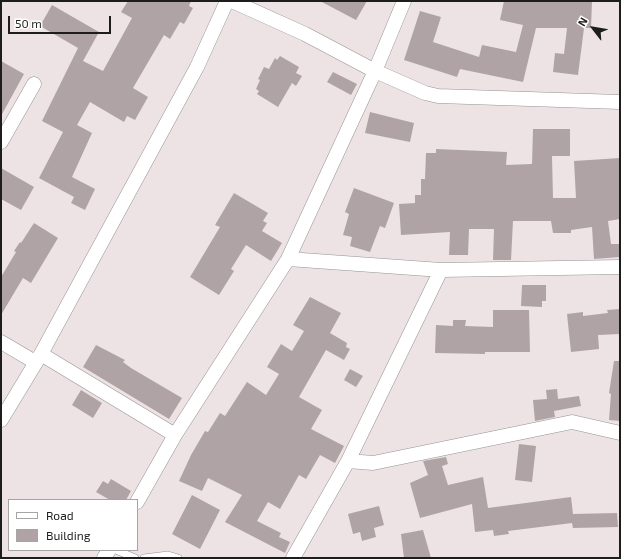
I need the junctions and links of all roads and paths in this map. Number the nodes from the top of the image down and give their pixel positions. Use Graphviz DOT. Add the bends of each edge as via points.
graph roads {
  1 [pos="227,1"];
  2 [pos="232,1"];
  3 [pos="404,1"];
  4 [pos="375,71"];
  5 [pos="34,84"];
  6 [pos="620,102"];
  7 [pos="1,142"];
  8 [pos="288,259"];
  9 [pos="620,267"];
  10 [pos="441,270"];
  11 [pos="1,342"];
  12 [pos="38,358"];
  13 [pos="1,420"];
  14 [pos="620,433"];
  15 [pos="175,435"];
  16 [pos="348,461"];
  17 [pos="138,500"];
  18 [pos="118,551"];
  19 [pos="135,558"];
  20 [pos="144,558"];
  21 [pos="178,558"];
  22 [pos="293,558"];
  1 -- 12 [label="street" via="196,67"];
  2 -- 4 [label="street" via="305,34"];
  3 -- 4 [label="street"];
  4 -- 6 [label="street" via="425,93 438,96"];
  4 -- 8 [label="street"];
  5 -- 7 [label="street"];
  8 -- 10 [label="street"];
  8 -- 15 [label="street"];
  9 -- 10 [label="street"];
  10 -- 16 [label="street"];
  11 -- 12 [label="street"];
  12 -- 13 [label="street"];
  12 -- 15 [label="street"];
  14 -- 16 [label="street" via="572,422 373,463"];
  15 -- 17 [label="street"];
  16 -- 22 [label="street"];
  18 -- 19 [label="lane"];
  20 -- 21 [label="lane" via="168,555"];
}
